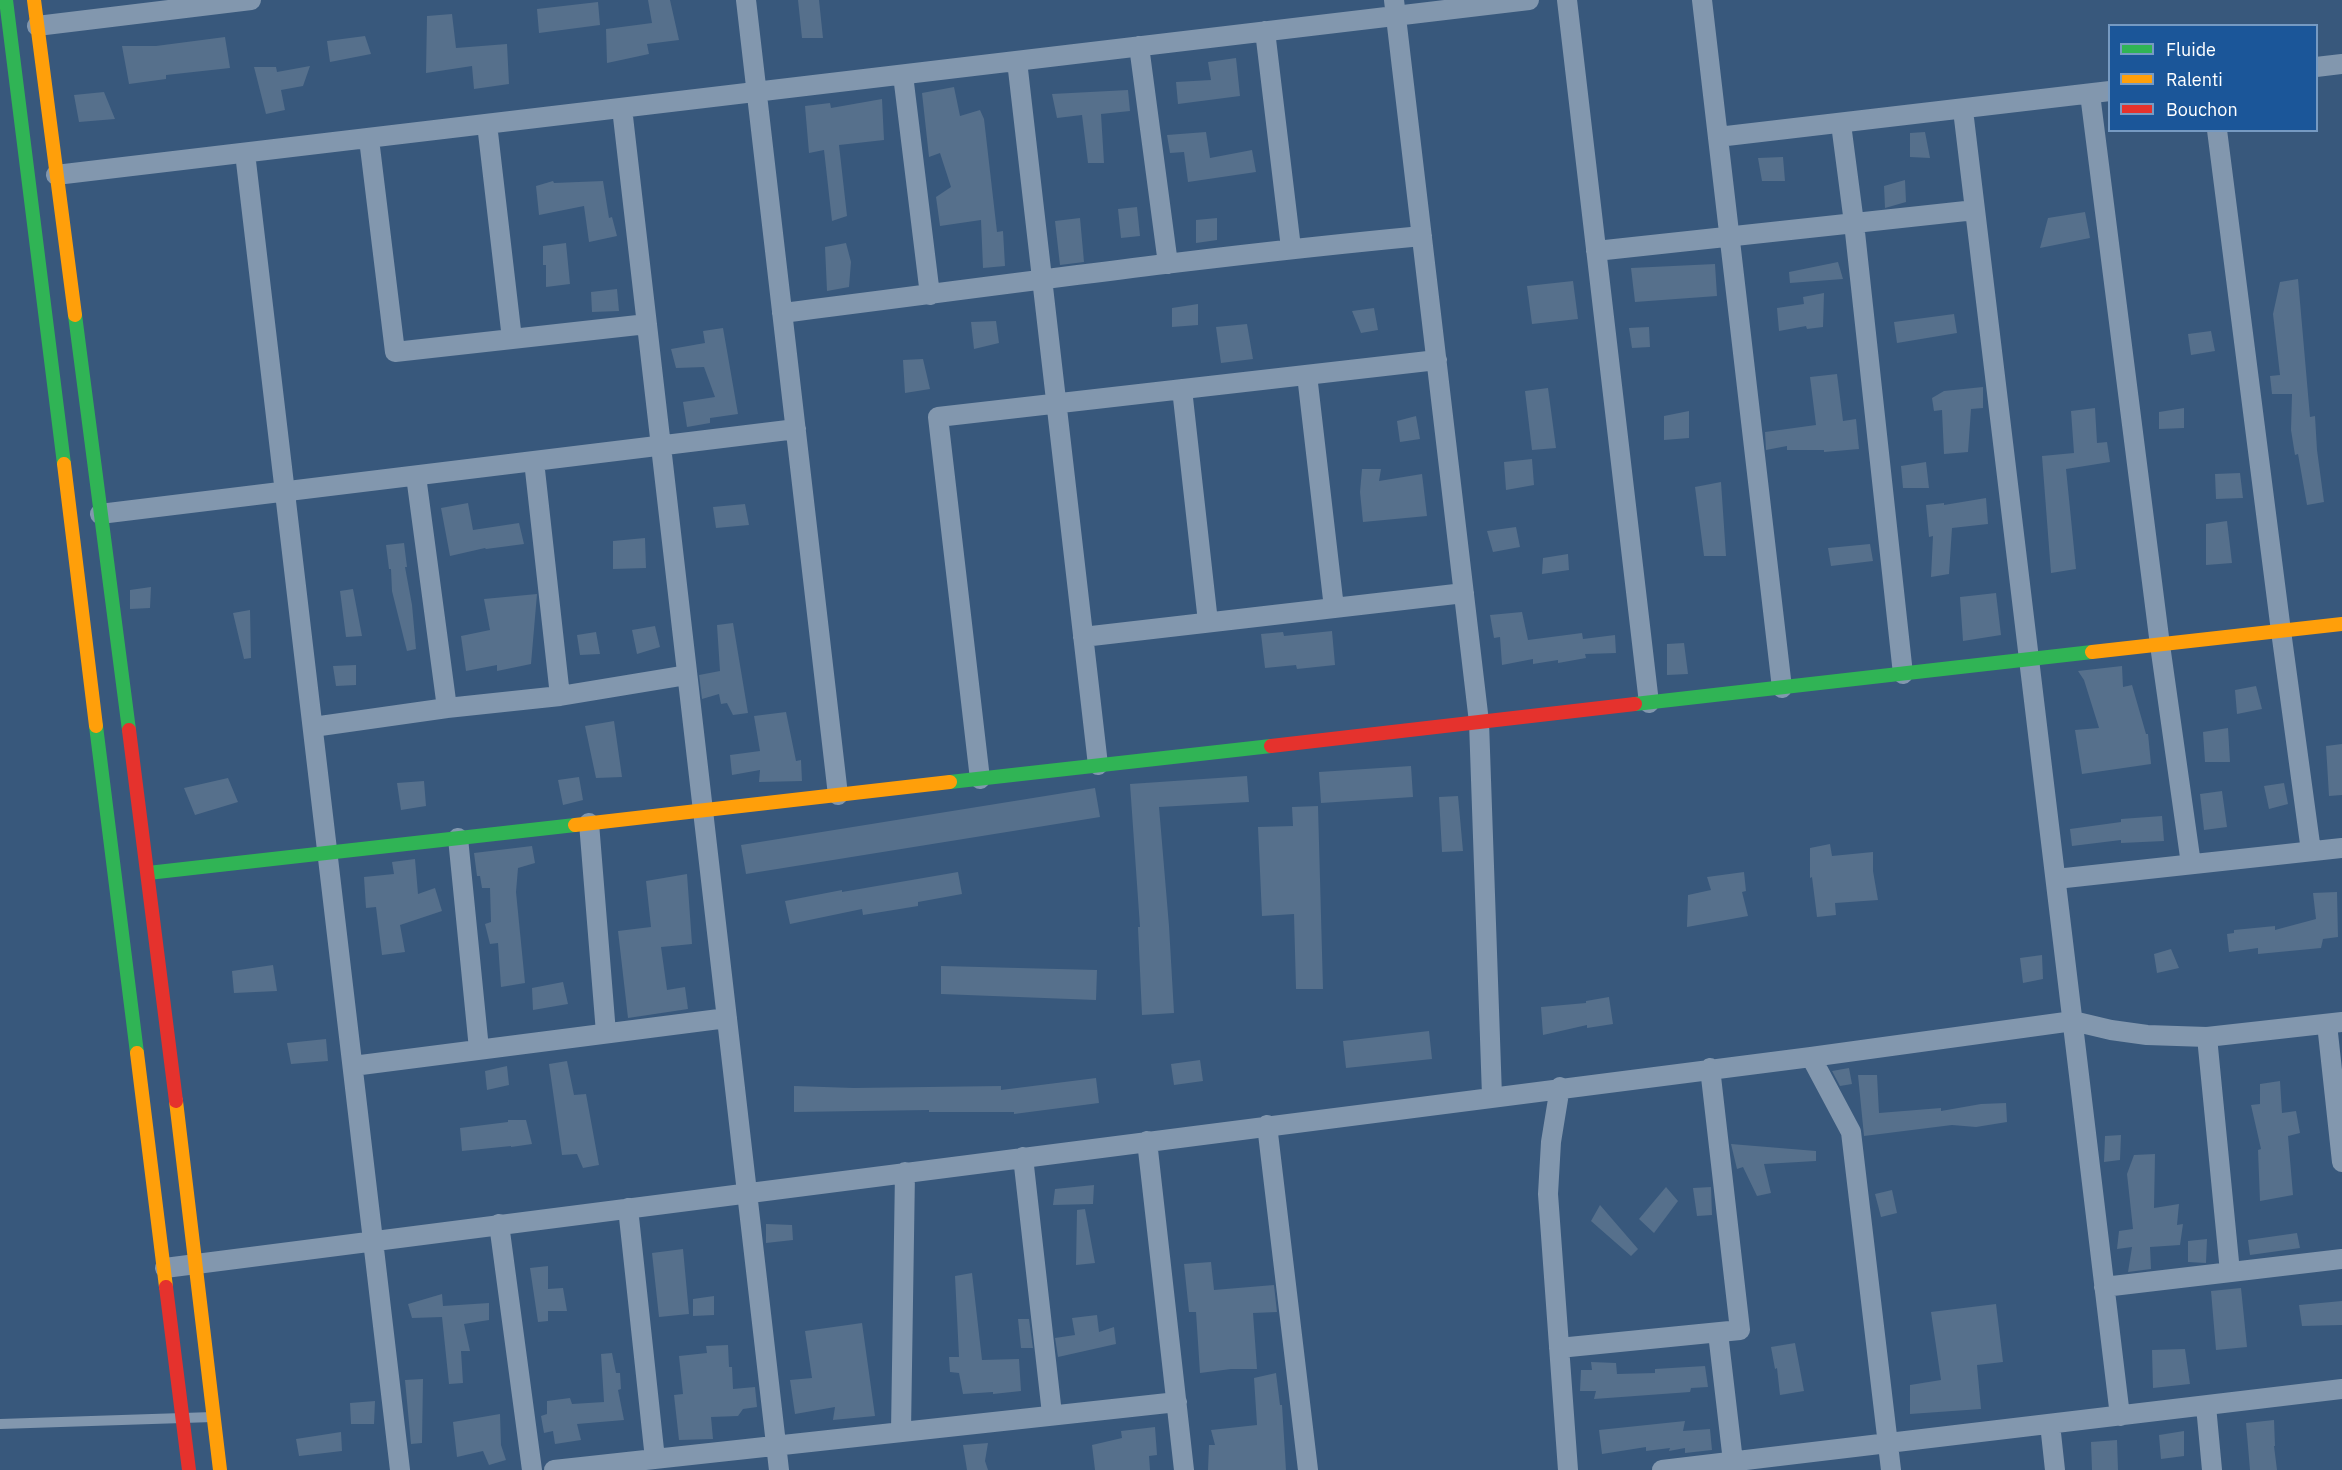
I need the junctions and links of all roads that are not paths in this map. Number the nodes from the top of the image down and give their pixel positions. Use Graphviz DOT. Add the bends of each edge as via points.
graph roads {
  1 [pos="6,0"];
  2 [pos="34,0"];
  3 [pos="251,0"];
  4 [pos="746,0"];
  5 [pos="1529,0"];
  6 [pos="1567,0"];
  7 [pos="1702,0"];
  8 [pos="1395,8"];
  9 [pos="37,26"];
  10 [pos="1265,32"];
  11 [pos="1140,46"];
  12 [pos="1017,61"];
  13 [pos="2342,64"];
  14 [pos="2318,67"];
  15 [pos="903,75"];
  16 [pos="2108,91"];
  17 [pos="756,92"];
  18 [pos="2090,94"];
  19 [pos="622,108"];
  20 [pos="1964,110"];
  21 [pos="487,124"];
  22 [pos="1841,124"];
  23 [pos="2217,132"];
  24 [pos="1718,137"];
  25 [pos="369,139"];
  26 [pos="245,153"];
  27 [pos="56,175"];
  28 [pos="1975,210"];
  29 [pos="1854,223"];
  30 [pos="1422,236"];
  31 [pos="1730,236"];
  32 [pos="1291,248"];
  33 [pos="1596,251"];
  34 [pos="1167,264"];
  35 [pos="1042,278"];
  36 [pos="930,295"];
  37 [pos="782,313"];
  38 [pos="647,324"];
  39 [pos="512,339"];
  40 [pos="1437,360"];
  41 [pos="1307,375"];
  42 [pos="1182,389"];
  43 [pos="1056,403"];
  44 [pos="796,429"];
  45 [pos="660,446"];
  46 [pos="534,461"];
  47 [pos="416,476"];
  48 [pos="285,491"];
  49 [pos="100,514"];
  50 [pos="1464,593"];
  51 [pos="1334,608"];
  52 [pos="1208,622"];
  53 [pos="2342,624"];
  54 [pos="2281,631"];
  55 [pos="1083,637"];
  56 [pos="2160,645"];
  57 [pos="2029,660"];
  58 [pos="1903,674"];
  59 [pos="687,675"];
  60 [pos="1782,688"];
  61 [pos="560,696"];
  62 [pos="1648,703"];
  63 [pos="447,708"];
  64 [pos="1479,722"];
  65 [pos="313,727"];
  66 [pos="1098,765"];
  67 [pos="980,779"];
  68 [pos="838,795"];
  69 [pos="703,810"];
  70 [pos="589,824"];
  71 [pos="458,838"];
  72 [pos="2342,848"];
  73 [pos="2311,851"];
  74 [pos="328,853"];
  75 [pos="2191,864"];
  76 [pos="148,873"];
  77 [pos="2056,879"];
  78 [pos="727,1018"];
  79 [pos="2073,1021"];
  80 [pos="2334,1023"];
  81 [pos="606,1033"];
  82 [pos="2206,1037"];
  83 [pos="479,1049"];
  84 [pos="1811,1057"];
  85 [pos="353,1066"];
  86 [pos="1710,1068"];
  87 [pos="1560,1087"];
  88 [pos="1492,1096"];
  89 [pos="1267,1125"];
  90 [pos="1147,1141"];
  91 [pos="1023,1157"];
  92 [pos="2342,1162"];
  93 [pos="904,1172"];
  94 [pos="747,1192"];
  95 [pos="628,1208"];
  96 [pos="499,1224"];
  97 [pos="373,1241"];
  98 [pos="2342,1259"];
  99 [pos="194,1264"];
  100 [pos="165,1268"];
  101 [pos="2230,1272"];
  102 [pos="2104,1287"];
  103 [pos="1718,1333"];
  104 [pos="1559,1348"];
  105 [pos="2342,1389"];
  106 [pos="1177,1402"];
  107 [pos="2205,1406"];
  108 [pos="1052,1414"];
  109 [pos="2120,1416"];
  110 [pos="213,1417"];
  111 [pos="183,1418"];
  112 [pos="0,1424"];
  113 [pos="2050,1424"];
  114 [pos="901,1431"];
  115 [pos="1888,1444"];
  116 [pos="776,1445"];
  117 [pos="655,1459"];
  118 [pos="1733,1466"];
  119 [pos="189,1470"];
  120 [pos="220,1470"];
  121 [pos="400,1470"];
  122 [pos="532,1470"];
  123 [pos="555,1470"];
  124 [pos="779,1470"];
  125 [pos="1184,1470"];
  126 [pos="1308,1470"];
  127 [pos="1568,1470"];
  128 [pos="1662,1470"];
  129 [pos="1891,1470"];
  130 [pos="2055,1470"];
  131 [pos="2212,1470"];
  1 -- 100 [label="main road"];
  2 -- 9 [label="main road"];
  3 -- 9 [label="street"];
  4 -- 17 [label="street"];
  5 -- 8 [label="street"];
  6 -- 33 [label="street"];
  7 -- 24 [label="street"];
  8 -- 10 [label="street"];
  8 -- 30 [label="street"];
  9 -- 27 [label="main road"];
  10 -- 11 [label="street"];
  10 -- 32 [label="street"];
  11 -- 12 [label="street"];
  11 -- 34 [label="street"];
  12 -- 15 [label="street"];
  12 -- 35 [label="street"];
  13 -- 14 [label="street"];
  15 -- 17 [label="street"];
  15 -- 36 [label="street"];
  16 -- 18 [label="street"];
  17 -- 19 [label="street"];
  17 -- 37 [label="street"];
  18 -- 20 [label="street"];
  18 -- 56 [label="street"];
  19 -- 21 [label="street"];
  19 -- 38 [label="street"];
  20 -- 22 [label="street"];
  20 -- 28 [label="street"];
  21 -- 25 [label="street"];
  21 -- 39 [label="street"];
  22 -- 24 [label="street"];
  22 -- 29 [label="street"];
  23 -- 54 [label="street"];
  24 -- 31 [label="street"];
  25 -- 26 [label="street"];
  25 -- 39 [label="street" via="395,352"];
  26 -- 27 [label="street"];
  26 -- 48 [label="street"];
  27 -- 49 [label="main road"];
  28 -- 29 [label="street"];
  28 -- 57 [label="street"];
  29 -- 31 [label="street"];
  29 -- 58 [label="street"];
  30 -- 32 [label="street"];
  30 -- 40 [label="street"];
  31 -- 33 [label="street"];
  31 -- 60 [label="street"];
  32 -- 34 [label="street"];
  33 -- 62 [label="street"];
  34 -- 35 [label="street"];
  35 -- 36 [label="street"];
  35 -- 43 [label="street"];
  36 -- 37 [label="street"];
  37 -- 44 [label="street"];
  38 -- 39 [label="street"];
  38 -- 45 [label="street"];
  40 -- 41 [label="street"];
  40 -- 50 [label="street"];
  41 -- 42 [label="street"];
  41 -- 51 [label="street"];
  42 -- 43 [label="street"];
  42 -- 52 [label="street"];
  43 -- 55 [label="street"];
  43 -- 67 [label="street" via="938,417"];
  44 -- 45 [label="street"];
  44 -- 68 [label="street"];
  45 -- 46 [label="street"];
  45 -- 59 [label="street"];
  46 -- 47 [label="street"];
  46 -- 61 [label="street"];
  47 -- 48 [label="street"];
  47 -- 63 [label="street"];
  48 -- 49 [label="street"];
  48 -- 65 [label="street"];
  49 -- 76 [label="main road"];
  50 -- 51 [label="street"];
  50 -- 64 [label="street"];
  51 -- 52 [label="street"];
  52 -- 55 [label="street"];
  53 -- 54 [label="main road"];
  54 -- 56 [label="main road"];
  54 -- 73 [label="street"];
  55 -- 66 [label="street"];
  56 -- 57 [label="main road"];
  56 -- 75 [label="street"];
  57 -- 58 [label="main road"];
  57 -- 77 [label="street"];
  58 -- 60 [label="main road"];
  59 -- 61 [label="street"];
  59 -- 69 [label="street"];
  60 -- 62 [label="main road"];
  61 -- 63 [label="street"];
  62 -- 64 [label="main road"];
  63 -- 65 [label="street"];
  64 -- 66 [label="main road"];
  64 -- 88 [label="street"];
  65 -- 74 [label="street"];
  66 -- 67 [label="main road"];
  67 -- 68 [label="main road"];
  68 -- 69 [label="main road"];
  69 -- 70 [label="main road"];
  69 -- 78 [label="street"];
  70 -- 71 [label="main road"];
  70 -- 81 [label="street"];
  71 -- 74 [label="main road"];
  71 -- 83 [label="street"];
  72 -- 73 [label="street"];
  73 -- 75 [label="street"];
  74 -- 76 [label="main road"];
  74 -- 85 [label="street"];
  75 -- 77 [label="street"];
  76 -- 99 [label="main road"];
  77 -- 79 [label="street"];
  78 -- 81 [label="street"];
  78 -- 94 [label="street"];
  79 -- 82 [label="street" via="2147,1035"];
  79 -- 84 [label="street"];
  79 -- 102 [label="street"];
  80 -- 82 [label="street"];
  80 -- 92 [label="street"];
  81 -- 83 [label="street"];
  82 -- 101 [label="street"];
  83 -- 85 [label="street"];
  84 -- 86 [label="street"];
  84 -- 115 [label="street" via="1851,1132"];
  85 -- 97 [label="street"];
  86 -- 87 [label="street"];
  86 -- 103 [label="street" via="1740,1330"];
  87 -- 88 [label="street"];
  87 -- 104 [label="street" via="1548,1194"];
  88 -- 89 [label="street"];
  89 -- 90 [label="street"];
  89 -- 126 [label="street"];
  90 -- 91 [label="street"];
  90 -- 106 [label="street"];
  91 -- 93 [label="street"];
  91 -- 108 [label="street"];
  93 -- 94 [label="street"];
  93 -- 114 [label="street"];
  94 -- 95 [label="street"];
  94 -- 116 [label="street"];
  95 -- 96 [label="street"];
  95 -- 117 [label="street"];
  96 -- 97 [label="street"];
  96 -- 122 [label="street"];
  97 -- 99 [label="street"];
  97 -- 121 [label="street"];
  98 -- 101 [label="street"];
  99 -- 100 [label="street"];
  99 -- 110 [label="main road"];
  100 -- 111 [label="main road"];
  101 -- 102 [label="street"];
  102 -- 109 [label="street"];
  103 -- 104 [label="street"];
  103 -- 118 [label="street"];
  104 -- 127 [label="street"];
  105 -- 107 [label="street"];
  106 -- 108 [label="street"];
  106 -- 125 [label="street"];
  107 -- 109 [label="street"];
  107 -- 131 [label="street"];
  108 -- 114 [label="street"];
  109 -- 113 [label="street"];
  110 -- 111 [label="lane"];
  110 -- 120 [label="main road"];
  111 -- 112 [label="lane"];
  111 -- 119 [label="main road"];
  113 -- 115 [label="street"];
  113 -- 130 [label="street"];
  114 -- 116 [label="street"];
  115 -- 118 [label="street"];
  115 -- 129 [label="street"];
  116 -- 117 [label="street"];
  116 -- 124 [label="street"];
  117 -- 123 [label="street"];
  118 -- 128 [label="street"];
}
